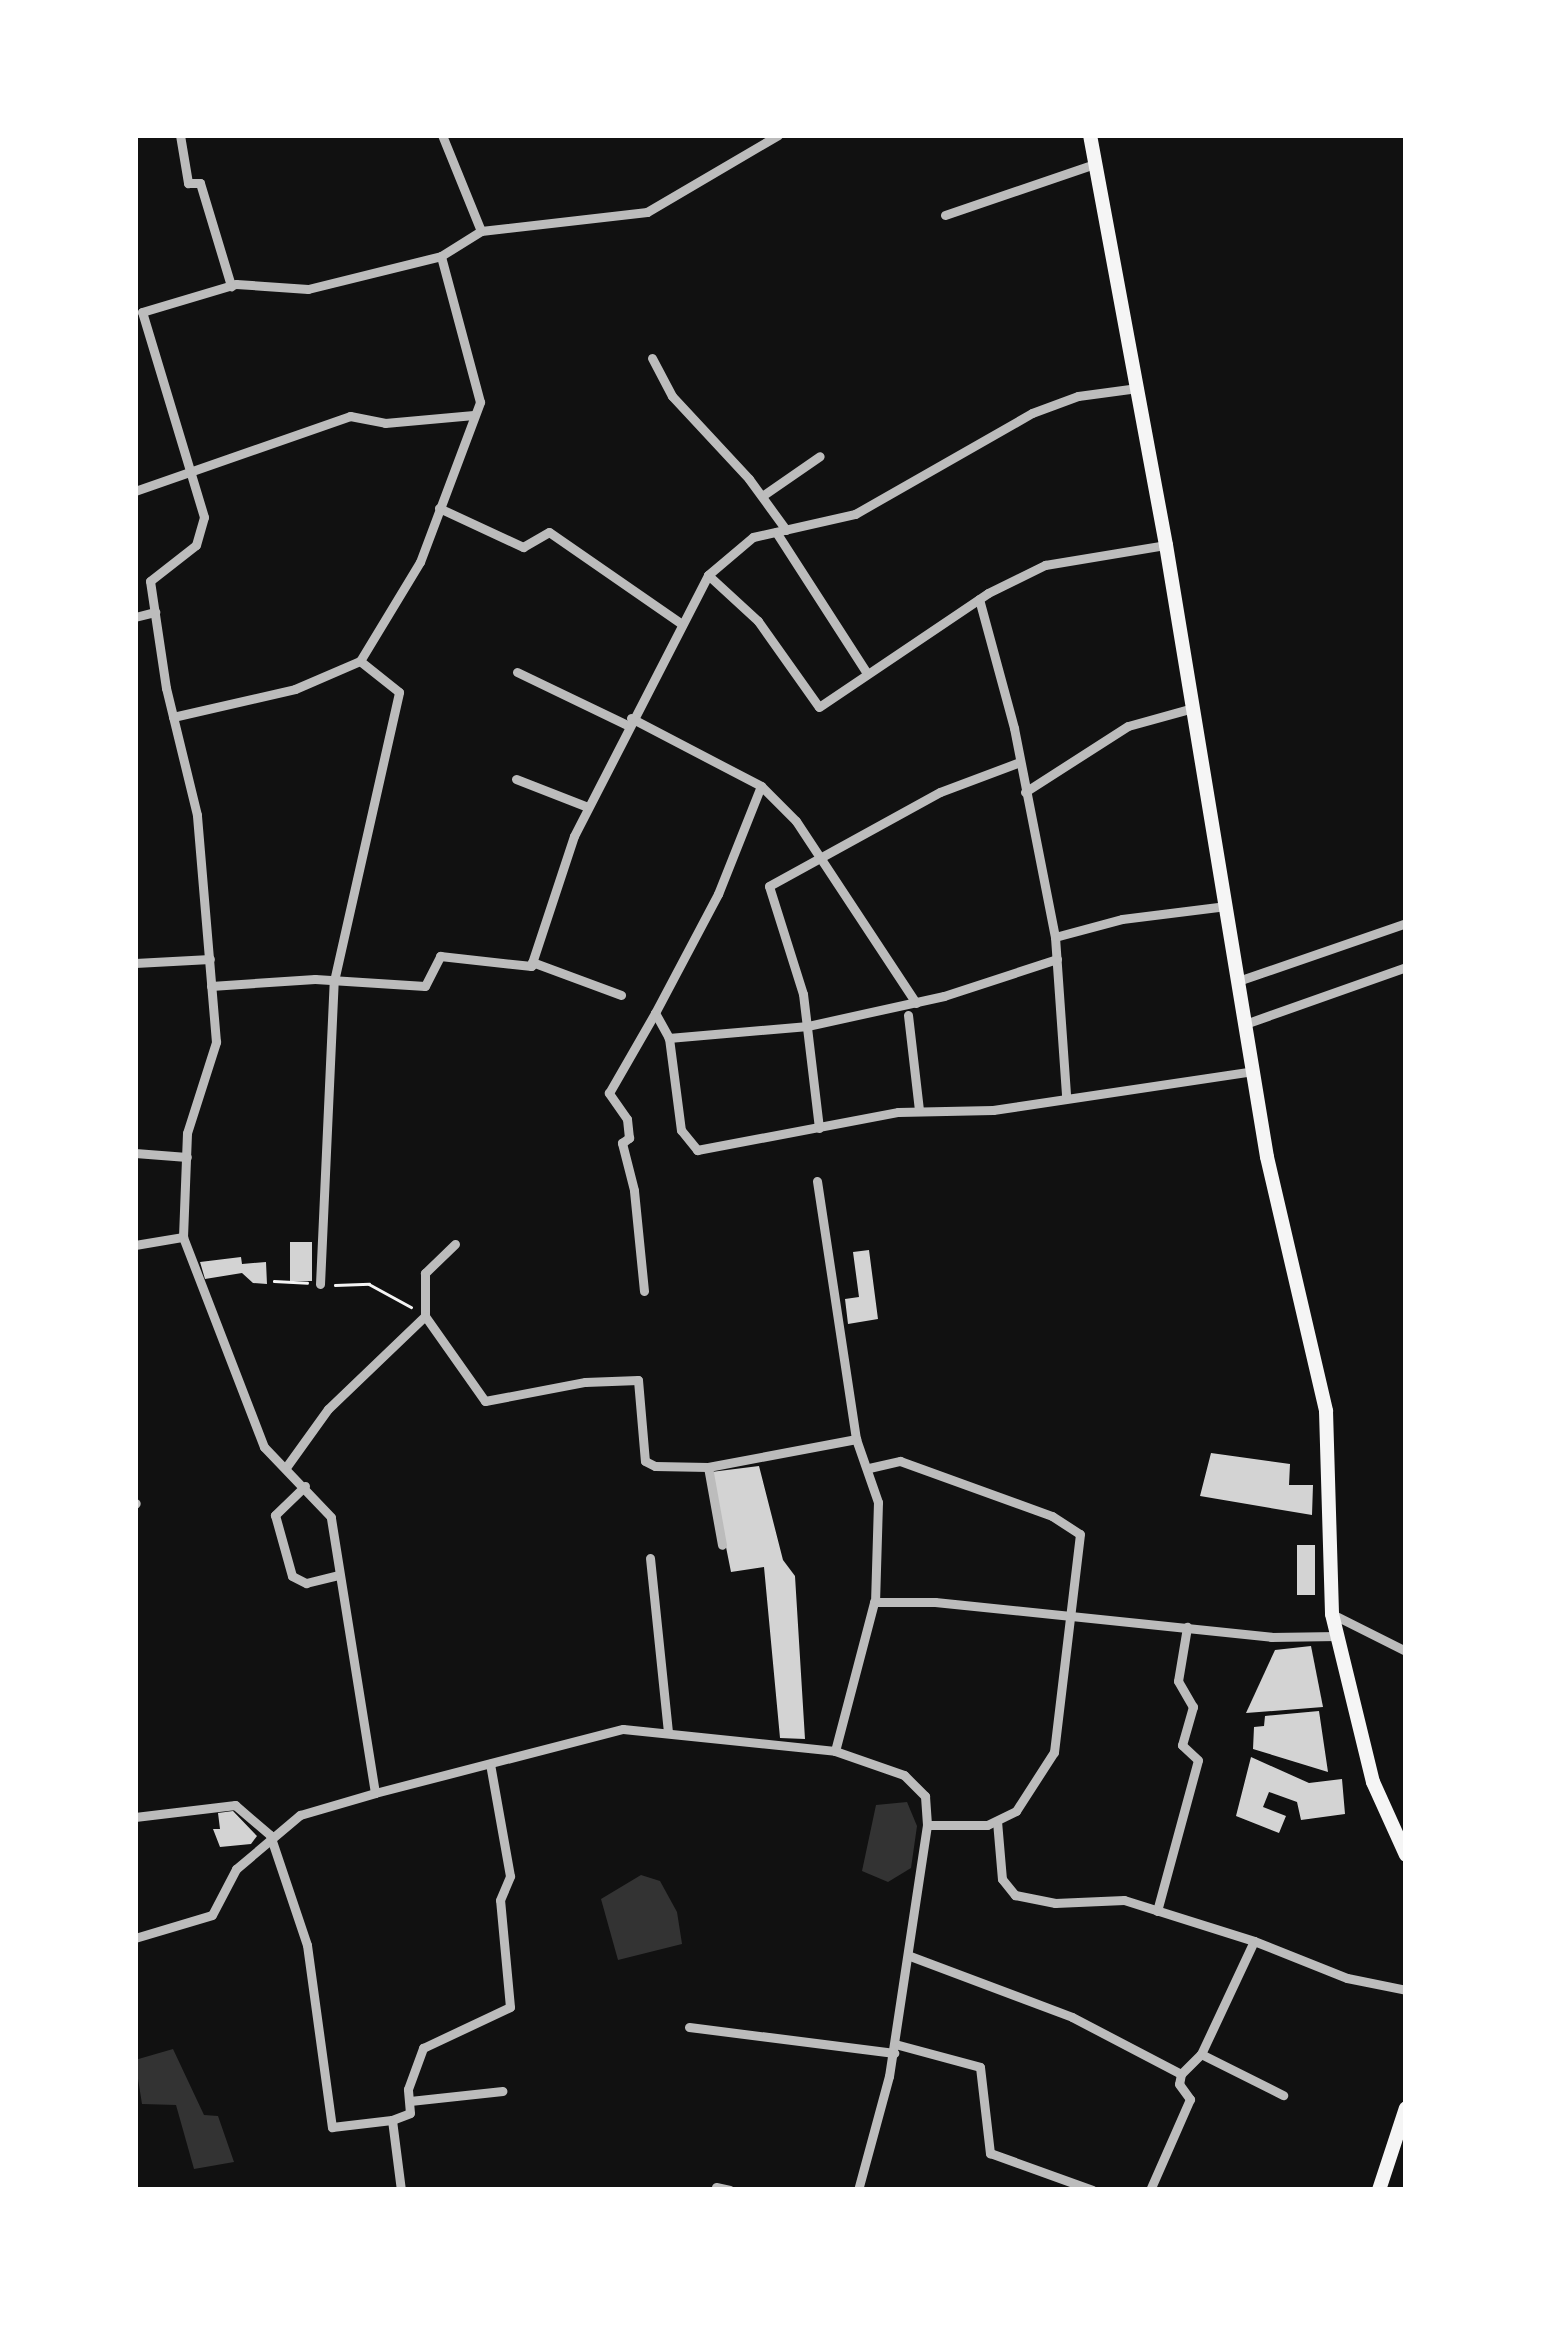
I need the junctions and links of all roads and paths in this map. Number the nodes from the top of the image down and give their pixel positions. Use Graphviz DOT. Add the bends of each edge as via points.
graph roads {
  1 [pos="180,135"];
  2 [pos="442,135"];
  3 [pos="778,135"];
  4 [pos="1090,135"];
  5 [pos="1095,164"];
  6 [pos="945,215"];
  7 [pos="482,231"];
  8 [pos="441,256"];
  9 [pos="231,286"];
  10 [pos="138,313"];
  11 [pos="652,358"];
  12 [pos="1137,388"];
  13 [pos="474,415"];
  14 [pos="820,456"];
  15 [pos="192,474"];
  16 [pos="135,490"];
  17 [pos="762,496"];
  18 [pos="439,508"];
  19 [pos="781,531"];
  20 [pos="1166,545"];
  21 [pos="708,574"];
  22 [pos="980,599"];
  23 [pos="155,612"];
  24 [pos="135,618"];
  25 [pos="682,624"];
  26 [pos="360,661"];
  27 [pos="517,672"];
  28 [pos="867,673"];
  29 [pos="1193,708"];
  30 [pos="173,717"];
  31 [pos="629,722"];
  32 [pos="1020,762"];
  33 [pos="516,779"];
  34 [pos="761,786"];
  35 [pos="1024,792"];
  36 [pos="588,806"];
  37 [pos="822,862"];
  38 [pos="1226,906"];
  39 [pos="1406,923"];
  40 [pos="1056,937"];
  41 [pos="210,959"];
  42 [pos="1057,959"];
  43 [pos="532,962"];
  44 [pos="135,963"];
  45 [pos="1406,967"];
  46 [pos="1238,980"];
  47 [pos="334,981"];
  48 [pos="212,986"];
  49 [pos="621,995"];
  50 [pos="916,1003"];
  51 [pos="655,1013"];
  52 [pos="908,1015"];
  53 [pos="1245,1024"];
  54 [pos="808,1026"];
  55 [pos="670,1038"];
  56 [pos="1253,1071"];
  57 [pos="1066,1096"];
  58 [pos="919,1110"];
  59 [pos="819,1128"];
  60 [pos="135,1154"];
  61 [pos="186,1157"];
  62 [pos="817,1181"];
  63 [pos="183,1237"];
  64 [pos="455,1244"];
  65 [pos="135,1245"];
  66 [pos="274,1280"];
  67 [pos="320,1284"];
  68 [pos="644,1292"];
  69 [pos="425,1316"];
  70 [pos="856,1438"];
  71 [pos="287,1466"];
  72 [pos="708,1467"];
  73 [pos="869,1468"];
  74 [pos="304,1486"];
  75 [pos="722,1545"];
  76 [pos="650,1558"];
  77 [pos="338,1575"];
  78 [pos="876,1602"];
  79 [pos="1332,1614"];
  80 [pos="1073,1618"];
  81 [pos="1188,1627"];
  82 [pos="1337,1636"];
  83 [pos="1406,1651"];
  84 [pos="668,1732"];
  85 [pos="834,1751"];
  86 [pos="490,1764"];
  87 [pos="375,1793"];
  88 [pos="135,1817"];
  89 [pos="996,1821"];
  90 [pos="928,1824"];
  91 [pos="270,1835"];
  92 [pos="1406,1856"];
  93 [pos="1157,1911"];
  94 [pos="135,1938"];
  95 [pos="1254,1941"];
  96 [pos="910,1956"];
  97 [pos="1406,1990"];
  98 [pos="689,2027"];
  99 [pos="894,2049"];
  100 [pos="1201,2054"];
  101 [pos="1181,2074"];
  102 [pos="502,2091"];
  103 [pos="1284,2094"];
  104 [pos="410,2101"];
  105 [pos="1406,2108"];
  106 [pos="392,2120"];
  107 [pos="716,2187"];
  108 [pos="400,2190"];
  109 [pos="730,2190"];
  110 [pos="858,2190"];
  111 [pos="1093,2190"];
  112 [pos="1150,2190"];
  113 [pos="1380,2190"];
  1 -- 9 [label="street" via="188,183 200,183"];
  2 -- 7 [label="street"];
  3 -- 7 [label="street" via="647,212"];
  4 -- 5 [label="main road"];
  5 -- 6 [label="street"];
  5 -- 12 [label="main road"];
  7 -- 8 [label="street"];
  8 -- 9 [label="street" via="308,289"];
  8 -- 13 [label="street" via="480,402"];
  9 -- 10 [label="street"];
  10 -- 15 [label="street"];
  11 -- 17 [label="street" via="672,396"];
  12 -- 19 [label="street" via="1078,396 1032,413 855,514"];
  12 -- 20 [label="main road"];
  13 -- 15 [label="street" via="386,423 350,416"];
  13 -- 18 [label="street"];
  14 -- 17 [label="street"];
  15 -- 16 [label="street"];
  15 -- 23 [label="street" via="204,516 196,546 150,581"];
  17 -- 19 [label="street"];
  18 -- 25 [label="street" via="523,547 549,532"];
  18 -- 26 [label="street" via="420,562"];
  19 -- 21 [label="street" via="753,537"];
  19 -- 28 [label="street"];
  20 -- 22 [label="street" via="1045,565"];
  20 -- 29 [label="main road"];
  21 -- 25 [label="street"];
  21 -- 28 [label="street" via="758,621 819,707"];
  22 -- 28 [label="street"];
  22 -- 32 [label="street"];
  23 -- 24 [label="street"];
  23 -- 30 [label="street"];
  25 -- 31 [label="street"];
  26 -- 30 [label="street" via="295,690"];
  26 -- 47 [label="street" via="400,692"];
  27 -- 31 [label="street"];
  29 -- 35 [label="street" via="1128,726"];
  29 -- 38 [label="main road"];
  30 -- 41 [label="street" via="197,816"];
  31 -- 34 [label="street"];
  31 -- 36 [label="street"];
  32 -- 35 [label="street"];
  32 -- 37 [label="street" via="940,792"];
  33 -- 36 [label="street"];
  34 -- 37 [label="street"];
  34 -- 51 [label="street" via="718,894"];
  35 -- 40 [label="street"];
  36 -- 43 [label="street"];
  37 -- 50 [label="street"];
  37 -- 54 [label="street" via="769,886"];
  38 -- 40 [label="street" via="1122,919"];
  38 -- 46 [label="main road"];
  39 -- 46 [label="street"];
  40 -- 42 [label="street"];
  41 -- 44 [label="street"];
  41 -- 48 [label="street"];
  42 -- 50 [label="street"];
  42 -- 57 [label="street"];
  43 -- 47 [label="street" via="440,956 425,986"];
  43 -- 49 [label="street"];
  45 -- 53 [label="street"];
  46 -- 53 [label="main road"];
  47 -- 48 [label="street"];
  47 -- 67 [label="street"];
  48 -- 61 [label="street" via="216,1042"];
  50 -- 54 [label="street"];
  51 -- 55 [label="street"];
  51 -- 68 [label="street" via="610,1093 628,1120 622,1143 634,1190"];
  52 -- 58 [label="street"];
  53 -- 56 [label="main road"];
  54 -- 55 [label="street"];
  54 -- 59 [label="street"];
  55 -- 59 [label="street" via="682,1130 697,1150"];
  56 -- 57 [label="street"];
  56 -- 79 [label="main road" via="1326,1412"];
  57 -- 58 [label="street" via="993,1110"];
  58 -- 59 [label="street"];
  60 -- 61 [label="street"];
  61 -- 63 [label="street"];
  62 -- 70 [label="street"];
  63 -- 65 [label="street"];
  63 -- 71 [label="street" via="264,1446"];
  64 -- 69 [label="street" via="425,1273"];
  66 -- 67 [label="path"];
  67 -- 69 [label="path" via="369,1284"];
  69 -- 71 [label="street" via="328,1409"];
  69 -- 72 [label="street" via="485,1401 584,1382 638,1380 645,1461"];
  70 -- 72 [label="street"];
  70 -- 73 [label="street"];
  71 -- 74 [label="street"];
  72 -- 75 [label="street"];
  73 -- 78 [label="street" via="878,1502"];
  73 -- 80 [label="street" via="900,1462 1052,1516 1080,1534"];
  74 -- 77 [label="street" via="331,1517"];
  74 -- 77 [label="street" via="275,1515 292,1576 306,1583"];
  76 -- 84 [label="street"];
  77 -- 87 [label="street"];
  78 -- 80 [label="street"];
  78 -- 85 [label="street"];
  79 -- 82 [label="main road"];
  79 -- 83 [label="street"];
  80 -- 81 [label="street"];
  80 -- 89 [label="street" via="1054,1752 1016,1811"];
  81 -- 82 [label="street"];
  81 -- 93 [label="street" via="1178,1681 1193,1707 1182,1745 1198,1760"];
  82 -- 92 [label="main road" via="1373,1782"];
  84 -- 85 [label="street"];
  84 -- 86 [label="street" via="623,1729"];
  85 -- 90 [label="street" via="904,1776 925,1796"];
  86 -- 87 [label="street"];
  86 -- 104 [label="street" via="510,1876 500,1900 510,2007 422,2048"];
  87 -- 91 [label="street" via="300,1815"];
  88 -- 91 [label="street" via="235,1805"];
  89 -- 90 [label="street"];
  89 -- 93 [label="street" via="1002,1878 1016,1895 1055,1903 1100,1897"];
  90 -- 96 [label="street"];
  91 -- 94 [label="street" via="236,1868 212,1915"];
  91 -- 106 [label="street" via="307,1945 332,2127"];
  93 -- 95 [label="street"];
  95 -- 97 [label="street" via="1346,1978"];
  95 -- 100 [label="street"];
  96 -- 99 [label="street"];
  96 -- 101 [label="street" via="1072,2017"];
  98 -- 99 [label="street"];
  99 -- 110 [label="street"];
  99 -- 111 [label="street" via="980,2067 990,2153"];
  100 -- 101 [label="street"];
  100 -- 103 [label="street"];
  101 -- 112 [label="street" via="1179,2084 1190,2099"];
  102 -- 104 [label="street"];
  104 -- 106 [label="street" via="410,2113"];
  105 -- 113 [label="main road"];
  106 -- 108 [label="street"];
  107 -- 109 [label="street"];
}
